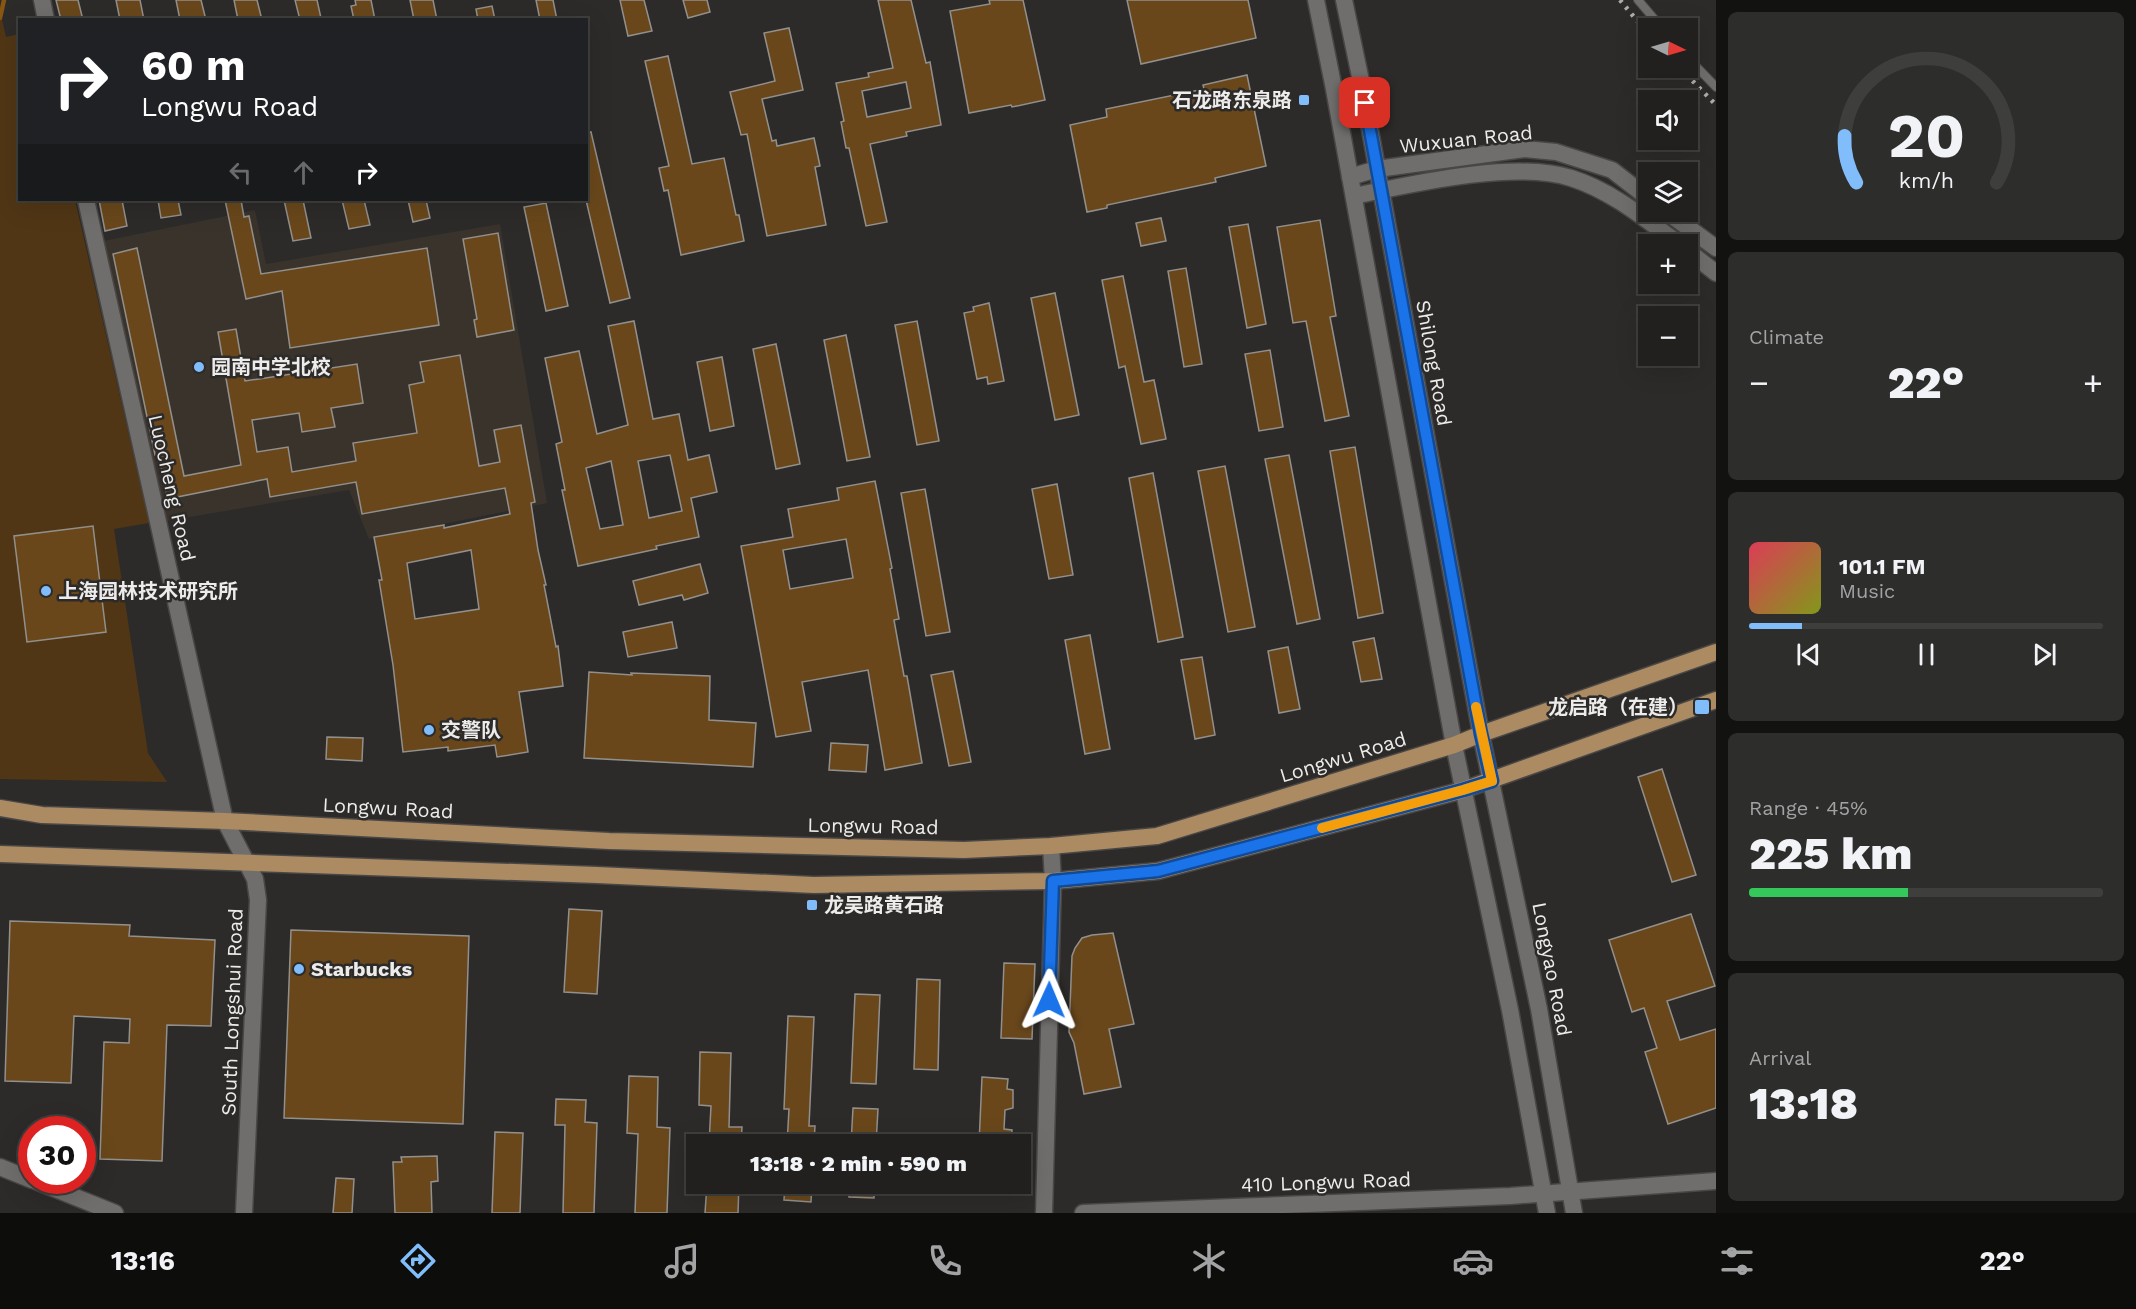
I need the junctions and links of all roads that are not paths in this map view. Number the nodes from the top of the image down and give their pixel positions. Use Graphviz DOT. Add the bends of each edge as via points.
graph roads {
  1 [pos="42,0"];
  2 [pos="1316,0"];
  3 [pos="1344,0"];
  4 [pos="1638,0"];
  5 [pos="46,18"];
  6 [pos="1653,18"];
  7 [pos="1698,68"];
  8 [pos="1716,87"];
  9 [pos="1377,169"];
  10 [pos="1350,177"];
  11 [pos="1381,190"];
  12 [pos="1638,190"];
  13 [pos="1354,196"];
  14 [pos="86,201"];
  15 [pos="1681,222"];
  16 [pos="1666,234"];
  17 [pos="1716,248"];
  18 [pos="1698,259"];
  19 [pos="1716,273"];
  20 [pos="1716,652"];
  21 [pos="1716,700"];
  22 [pos="1481,734"];
  23 [pos="1454,745"];
  24 [pos="1492,781"];
  25 [pos="1463,790"];
  26 [pos="0,808"];
  27 [pos="225,821"];
  28 [pos="1051,846"];
  29 [pos="0,854"];
  30 [pos="248,864"];
  31 [pos="1053,881"];
  32 [pos="0,1167"];
  33 [pos="18,1174"];
  34 [pos="1716,1181"];
  35 [pos="1570,1192"];
  36 [pos="1544,1193"];
  37 [pos="67,1194"];
  38 [pos="115,1213"];
  39 [pos="244,1213"];
  40 [pos="1044,1213"];
  41 [pos="1083,1213"];
  42 [pos="1547,1213"];
  43 [pos="1574,1213"];
  1 -- 5 [label="main road"];
  2 -- 10 [label="main road"];
  3 -- 9 [label="main road, Shilong Road"];
  4 -- 6 [label="lane"];
  7 -- 8 [label="lane"];
  9 -- 10 [label="main road, Wuxuan Road"];
  9 -- 11 [label="main road, Shilong Road"];
  9 -- 12 [label="main road, Wuxuan Road" via="1524,149 1556,152 1612,170"];
  10 -- 13 [label="main road"];
  11 -- 13 [label="main road"];
  11 -- 16 [label="main road" via="1502,171 1570,177 1620,200"];
  11 -- 22 [label="main road, Shilong Road"];
  13 -- 23 [label="main road"];
  14 -- 27 [label="main road, Luocheng Road"];
  15 -- 17 [label="main road"];
  18 -- 19 [label="main road"];
  20 -- 22 [label="main road, Longwu Road"];
  21 -- 24 [label="main road"];
  22 -- 23 [label="main road, Longwu Road"];
  22 -- 24 [label="main road, Longyao Road"];
  23 -- 25 [label="main road"];
  23 -- 28 [label="main road, Longwu Road" via="1157,836"];
  24 -- 25 [label="main road"];
  24 -- 35 [label="main road, Longyao Road" via="1539,1009"];
  25 -- 31 [label="main road" via="1158,871"];
  25 -- 36 [label="main road"];
  26 -- 27 [label="main road, Longwu Road" via="42,815"];
  27 -- 28 [label="main road, Longwu Road" via="651,842 964,850"];
  27 -- 30 [label="main road, South Longshui Road"];
  28 -- 31 [label="main road"];
  29 -- 30 [label="main road"];
  30 -- 31 [label="main road" via="814,885"];
  30 -- 39 [label="main road, South Longshui Road" via="258,900"];
  31 -- 40 [label="main road"];
  32 -- 33 [label="main road"];
  34 -- 35 [label="main road, 410 Longwu Road"];
  35 -- 36 [label="main road, 410 Longwu Road"];
  35 -- 43 [label="main road, Longyao Road"];
  36 -- 41 [label="main road, 410 Longwu Road"];
  36 -- 42 [label="main road"];
  37 -- 38 [label="main road"];
}
